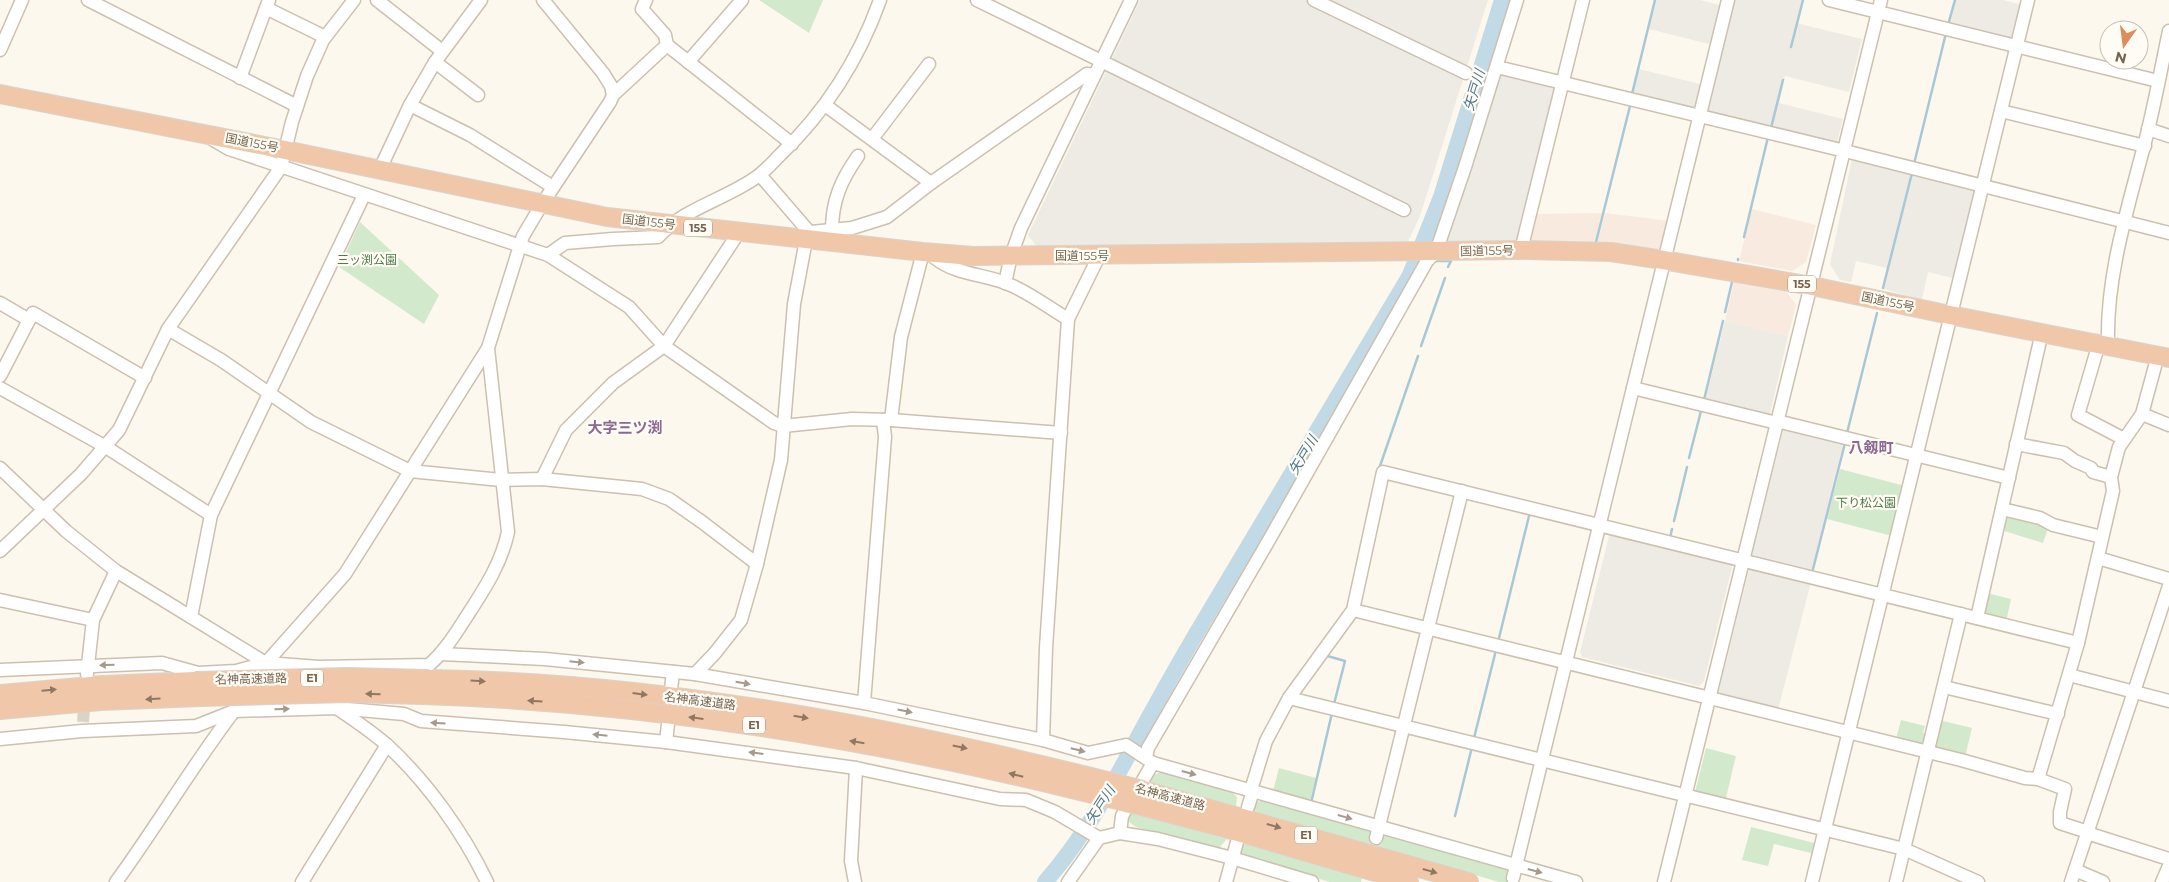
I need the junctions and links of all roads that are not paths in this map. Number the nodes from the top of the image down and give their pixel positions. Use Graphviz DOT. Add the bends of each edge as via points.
graph roads {
  1 [pos="22,0"];
  2 [pos="88,0"];
  3 [pos="354,0"];
  4 [pos="377,0"];
  5 [pos="481,0"];
  6 [pos="543,0"];
  7 [pos="646,0"];
  8 [pos="742,0"];
  9 [pos="880,0"];
  10 [pos="977,0"];
  11 [pos="1131,0"];
  12 [pos="1314,0"];
  13 [pos="1516,0"];
  14 [pos="1583,0"];
  15 [pos="1728,0"];
  16 [pos="1829,0"];
  17 [pos="2028,0"];
  18 [pos="267,4"];
  19 [pos="1879,6"];
  20 [pos="2169,31"];
  21 [pos="325,37"];
  22 [pos="667,45"];
  23 [pos="2017,46"];
  24 [pos="2167,49"];
  25 [pos="0,50"];
  26 [pos="438,56"];
  27 [pos="1101,61"];
  28 [pos="688,62"];
  29 [pos="929,64"];
  30 [pos="1497,66"];
  31 [pos="1466,73"];
  32 [pos="1094,75"];
  33 [pos="240,78"];
  34 [pos="2158,81"];
  35 [pos="1562,82"];
  36 [pos="0,94"];
  37 [pos="478,95"];
  38 [pos="613,95"];
  39 [pos="410,105"];
  40 [pos="825,105"];
  41 [pos="297,106"];
  42 [pos="2001,112"];
  43 [pos="1699,115"];
  44 [pos="2148,129"];
  45 [pos="2169,136"];
  46 [pos="872,139"];
  47 [pos="792,144"];
  48 [pos="2144,146"];
  49 [pos="1845,151"];
  50 [pos="858,156"];
  51 [pos="283,158"];
  52 [pos="380,170"];
  53 [pos="760,175"];
  54 [pos="931,183"];
  55 [pos="1982,185"];
  56 [pos="553,188"];
  57 [pos="364,195"];
  58 [pos="542,204"];
  59 [pos="1404,210"];
  60 [pos="2123,220"];
  61 [pos="670,224"];
  62 [pos="832,230"];
  63 [pos="738,232"];
  64 [pos="2169,233"];
  65 [pos="808,237"];
  66 [pos="520,244"];
  67 [pos="1521,250"];
  68 [pos="1433,252"];
  69 [pos="929,253"];
  70 [pos="548,255"];
  71 [pos="1011,256"];
  72 [pos="1099,256"];
  73 [pos="1663,260"];
  74 [pos="1005,283"];
  75 [pos="1812,286"];
  76 [pos="0,303"];
  77 [pos="1950,315"];
  78 [pos="1068,319"];
  79 [pos="29,320"];
  80 [pos="168,329"];
  81 [pos="2042,332"];
  82 [pos="2103,344"];
  83 [pos="664,346"];
  84 [pos="488,348"];
  85 [pos="2165,354"];
  86 [pos="0,376"];
  87 [pos="145,378"];
  88 [pos="0,388"];
  89 [pos="1633,388"];
  90 [pos="269,395"];
  91 [pos="2142,414"];
  92 [pos="887,420"];
  93 [pos="1777,422"];
  94 [pos="2169,425"];
  95 [pos="783,426"];
  96 [pos="1061,433"];
  97 [pos="2124,439"];
  98 [pos="2016,444"];
  99 [pos="106,447"];
  100 [pos="1916,455"];
  101 [pos="0,468"];
  102 [pos="410,471"];
  103 [pos="2110,477"];
  104 [pos="2009,478"];
  105 [pos="542,479"];
  106 [pos="501,480"];
  107 [pos="1462,491"];
  108 [pos="2002,509"];
  109 [pos="43,511"];
  110 [pos="211,515"];
  111 [pos="1600,526"];
  112 [pos="2102,537"];
  113 [pos="0,551"];
  114 [pos="2098,558"];
  115 [pos="1742,561"];
  116 [pos="757,564"];
  117 [pos="116,571"];
  118 [pos="2169,579"];
  119 [pos="2169,586"];
  120 [pos="1882,595"];
  121 [pos="0,600"];
  122 [pos="1353,610"];
  123 [pos="1962,614"];
  124 [pos="191,617"];
  125 [pos="1977,618"];
  126 [pos="93,620"];
  127 [pos="1428,629"];
  128 [pos="2078,643"];
  129 [pos="441,654"];
  130 [pos="266,663"];
  131 [pos="1566,663"];
  132 [pos="0,670"];
  133 [pos="88,670"];
  134 [pos="429,672"];
  135 [pos="673,672"];
  136 [pos="695,674"];
  137 [pos="2069,675"];
  138 [pos="1944,686"];
  139 [pos="671,689"];
  140 [pos="2133,692"];
  141 [pos="0,694"];
  142 [pos="1289,698"];
  143 [pos="1709,698"];
  144 [pos="2169,701"];
  145 [pos="864,703"];
  146 [pos="337,708"];
  147 [pos="0,710"];
  148 [pos="234,711"];
  149 [pos="404,714"];
  150 [pos="2058,714"];
  151 [pos="668,724"];
  152 [pos="1404,726"];
  153 [pos="1850,732"];
  154 [pos="0,739"];
  155 [pos="666,742"];
  156 [pos="1047,742"];
  157 [pos="387,745"];
  158 [pos="1928,752"];
  159 [pos="1046,756"];
  160 [pos="1148,759"];
  161 [pos="1542,761"];
  162 [pos="856,768"];
  163 [pos="2038,779"];
  164 [pos="1084,784"];
  165 [pos="1252,791"];
  166 [pos="1685,796"];
  167 [pos="1138,797"];
  168 [pos="1248,807"];
  169 [pos="1826,830"];
  170 [pos="1377,832"];
  171 [pos="1120,833"];
  172 [pos="2087,833"];
  173 [pos="1098,837"];
  174 [pos="1237,842"];
  175 [pos="1904,849"];
  176 [pos="1232,858"];
  177 [pos="2169,859"];
  178 [pos="1517,866"];
  179 [pos="2169,866"];
  180 [pos="2073,876"];
  181 [pos="1513,878"];
  182 [pos="1075,880"];
  183 [pos="1971,881"];
  184 [pos="116,882"];
  185 [pos="302,882"];
  186 [pos="487,882"];
  187 [pos="855,882"];
  188 [pos="1226,882"];
  189 [pos="1312,882"];
  190 [pos="1409,882"];
  191 [pos="1469,882"];
  192 [pos="1576,882"];
  193 [pos="1664,882"];
  194 [pos="1812,882"];
  195 [pos="1896,882"];
  196 [pos="2103,882"];
  197 [pos="2162,882"];
  1 -- 25 [label="street"];
  2 -- 33 [label="street"];
  3 -- 21 [label="street"];
  4 -- 26 [label="street"];
  5 -- 26 [label="street"];
  6 -- 38 [label="street" via="603,73"];
  7 -- 22 [label="street" via="642,9 665,35"];
  8 -- 28 [label="street"];
  9 -- 40 [label="street" via="851,65"];
  10 -- 27 [label="street"];
  11 -- 27 [label="street"];
  12 -- 31 [label="street"];
  13 -- 30 [label="street"];
  14 -- 35 [label="street"];
  15 -- 43 [label="street"];
  16 -- 19 [label="street"];
  17 -- 23 [label="street"];
  18 -- 21 [label="street"];
  18 -- 33 [label="street"];
  19 -- 23 [label="street"];
  19 -- 49 [label="street"];
  20 -- 24 [label="street"];
  21 -- 41 [label="street"];
  22 -- 28 [label="street"];
  22 -- 38 [label="street"];
  23 -- 34 [label="street"];
  23 -- 42 [label="street"];
  24 -- 34 [label="street"];
  26 -- 37 [label="street"];
  26 -- 39 [label="street"];
  27 -- 32 [label="street"];
  27 -- 59 [label="street"];
  28 -- 47 [label="street"];
  29 -- 46 [label="street"];
  30 -- 35 [label="street"];
  30 -- 68 [label="street"];
  32 -- 54 [label="street" via="1087,74"];
  32 -- 71 [label="street"];
  33 -- 41 [label="street"];
  34 -- 44 [label="street"];
  35 -- 43 [label="street"];
  35 -- 67 [label="street"];
  36 -- 51 [label="highway, 国道155号 / 155" via="200,133"];
  38 -- 56 [label="street"];
  39 -- 52 [label="street"];
  39 -- 56 [label="street" via="470,135"];
  40 -- 46 [label="street"];
  40 -- 47 [label="street"];
  41 -- 51 [label="street"];
  42 -- 48 [label="street"];
  42 -- 55 [label="street"];
  43 -- 49 [label="street"];
  43 -- 73 [label="street"];
  44 -- 45 [label="street"];
  44 -- 48 [label="street"];
  46 -- 54 [label="street"];
  47 -- 53 [label="street"];
  48 -- 60 [label="street"];
  49 -- 55 [label="street"];
  49 -- 75 [label="street"];
  50 -- 62 [label="street" via="837,192"];
  51 -- 52 [label="highway, 国道155号 / 155"];
  51 -- 57 [label="street"];
  51 -- 80 [label="street"];
  52 -- 58 [label="highway, 国道155号 / 155"];
  53 -- 61 [label="street"];
  53 -- 65 [label="street"];
  54 -- 62 [label="street" via="888,217 852,228"];
  55 -- 60 [label="street"];
  55 -- 77 [label="street"];
  56 -- 58 [label="street"];
  57 -- 66 [label="street"];
  57 -- 90 [label="street"];
  58 -- 61 [label="highway, 国道155号 / 155" via="607,217"];
  58 -- 66 [label="street"];
  60 -- 64 [label="street"];
  60 -- 82 [label="street"];
  61 -- 63 [label="highway, 国道155号 / 155"];
  61 -- 70 [label="street" via="658,237 564,243"];
  62 -- 65 [label="street"];
  63 -- 65 [label="highway, 国道155号 / 155"];
  63 -- 83 [label="street"];
  65 -- 69 [label="highway, 国道155号 / 155"];
  65 -- 95 [label="street" via="794,304"];
  66 -- 70 [label="street"];
  66 -- 84 [label="street"];
  67 -- 68 [label="highway, 国道155号 / 155"];
  67 -- 73 [label="highway, 国道155号 / 155" via="1611,252"];
  68 -- 72 [label="highway, 国道155号 / 155"];
  68 -- 160 [label="street" via="1148,748"];
  69 -- 71 [label="highway, 国道155号 / 155"];
  69 -- 74 [label="street" via="963,271"];
  69 -- 92 [label="street" via="901,337"];
  70 -- 83 [label="street" via="629,307"];
  71 -- 72 [label="highway, 国道155号 / 155"];
  71 -- 74 [label="street"];
  72 -- 78 [label="street"];
  73 -- 75 [label="highway, 国道155号 / 155"];
  73 -- 89 [label="street"];
  74 -- 78 [label="street"];
  75 -- 77 [label="highway, 国道155号 / 155"];
  75 -- 93 [label="street"];
  76 -- 79 [label="street"];
  77 -- 81 [label="highway, 国道155号 / 155"];
  77 -- 100 [label="street"];
  78 -- 96 [label="street"];
  79 -- 86 [label="street"];
  79 -- 87 [label="street" via="33,313"];
  80 -- 87 [label="street"];
  80 -- 90 [label="street" via="221,360"];
  81 -- 82 [label="highway, 国道155号 / 155"];
  81 -- 98 [label="street"];
  82 -- 85 [label="highway, 国道155号 / 155"];
  82 -- 97 [label="street" via="2078,415"];
  83 -- 95 [label="street" via="774,423"];
  83 -- 105 [label="street" via="613,383 566,430"];
  84 -- 102 [label="street"];
  84 -- 106 [label="street"];
  85 -- 91 [label="street"];
  87 -- 99 [label="street" via="119,430"];
  88 -- 99 [label="street"];
  89 -- 93 [label="street"];
  89 -- 111 [label="street"];
  90 -- 102 [label="street" via="311,422"];
  90 -- 110 [label="street"];
  91 -- 94 [label="street"];
  91 -- 97 [label="street"];
  92 -- 95 [label="street"];
  92 -- 96 [label="street"];
  92 -- 145 [label="street"];
  93 -- 100 [label="street"];
  93 -- 115 [label="street"];
  95 -- 116 [label="street" via="781,460"];
  96 -- 156 [label="street" via="1046,648"];
  97 -- 103 [label="street"];
  98 -- 103 [label="street" via="2064,453 2093,472"];
  98 -- 104 [label="street"];
  99 -- 109 [label="street"];
  99 -- 110 [label="street"];
  100 -- 104 [label="street"];
  100 -- 120 [label="street"];
  101 -- 109 [label="street"];
  102 -- 106 [label="street"];
  102 -- 130 [label="street" via="345,574"];
  103 -- 112 [label="street" via="2113,491"];
  104 -- 108 [label="street"];
  105 -- 106 [label="street"];
  105 -- 116 [label="street" via="642,489 669,499"];
  106 -- 129 [label="street" via="508,532 504,549 491,579"];
  107 -- 111 [label="street"];
  107 -- 122 [label="street" via="1383,472"];
  107 -- 127 [label="street"];
  108 -- 112 [label="street"];
  108 -- 125 [label="street"];
  109 -- 113 [label="street"];
  109 -- 117 [label="street"];
  110 -- 124 [label="street"];
  111 -- 115 [label="street"];
  111 -- 131 [label="street"];
  112 -- 114 [label="street"];
  114 -- 118 [label="street"];
  114 -- 128 [label="street"];
  115 -- 120 [label="street"];
  115 -- 143 [label="street"];
  116 -- 136 [label="street" via="741,620"];
  117 -- 124 [label="street"];
  117 -- 126 [label="street"];
  119 -- 140 [label="street"];
  120 -- 123 [label="street"];
  120 -- 153 [label="street"];
  121 -- 126 [label="street"];
  122 -- 127 [label="street"];
  122 -- 142 [label="street"];
  123 -- 125 [label="street"];
  123 -- 138 [label="street"];
  124 -- 130 [label="street"];
  125 -- 128 [label="street"];
  126 -- 133 [label="street"];
  127 -- 131 [label="street"];
  127 -- 152 [label="street"];
  128 -- 137 [label="street"];
  129 -- 134 [label="street"];
  129 -- 135 [label="street, one-way" via="545,659"];
  130 -- 133 [label="street, one-way" via="236,671 198,673 162,663"];
  130 -- 134 [label="street"];
  130 -- 146 [label="street"];
  130 -- 148 [label="street"];
  131 -- 143 [label="street"];
  131 -- 161 [label="street"];
  132 -- 133 [label="street"];
  141 -- 134 [label="highway, 名神高速道路 / E1, one-way, bridge" via="102,685"];
  134 -- 149 [label="street"];
  134 -- 164 [label="highway, 名神高速道路 / E1, one-way" via="744,707 883,731"];
  135 -- 136 [label="street"];
  135 -- 139 [label="street"];
  136 -- 145 [label="street, one-way"];
  137 -- 140 [label="street"];
  137 -- 150 [label="street"];
  138 -- 150 [label="street"];
  138 -- 158 [label="street"];
  140 -- 144 [label="street"];
  140 -- 172 [label="street"];
  142 -- 152 [label="street"];
  142 -- 165 [label="street" via="1266,741"];
  143 -- 153 [label="street"];
  143 -- 166 [label="street"];
  145 -- 156 [label="street, one-way"];
  148 -- 146 [label="street, one-way"];
  146 -- 149 [label="street"];
  146 -- 157 [label="street"];
  164 -- 147 [label="highway, 名神高速道路 / E1, one-way, bridge" via="743,724 550,702 347,693 202,697"];
  148 -- 154 [label="street" via="196,726 82,726"];
  148 -- 184 [label="street"];
  155 -- 149 [label="street, one-way" via="421,721"];
  150 -- 163 [label="street"];
  151 -- 155 [label="street"];
  152 -- 161 [label="street"];
  152 -- 170 [label="street"];
  153 -- 158 [label="street"];
  153 -- 169 [label="street"];
  162 -- 155 [label="street, one-way"];
  156 -- 159 [label="street"];
  156 -- 160 [label="street, one-way" via="1088,752 1126,745"];
  157 -- 185 [label="street"];
  157 -- 186 [label="street" via="414,773 449,819"];
  158 -- 163 [label="street"];
  158 -- 175 [label="street"];
  160 -- 165 [label="street, one-way"];
  160 -- 171 [label="street" via="1122,816"];
  161 -- 166 [label="street"];
  161 -- 178 [label="street"];
  162 -- 173 [label="street" via="1000,799 1028,795"];
  162 -- 187 [label="street" via="851,862"];
  163 -- 172 [label="street" via="2065,789 2060,823"];
  164 -- 167 [label="highway, 名神高速道路 / E1, bridge"];
  165 -- 168 [label="street"];
  165 -- 170 [label="street, one-way"];
  166 -- 169 [label="street"];
  166 -- 193 [label="street"];
  167 -- 190 [label="highway, 名神高速道路 / E1" via="1221,827"];
  167 -- 191 [label="highway, 名神高速道路 / E1, one-way"];
  169 -- 175 [label="street"];
  169 -- 194 [label="street"];
  170 -- 178 [label="street"];
  171 -- 173 [label="street"];
  171 -- 176 [label="street"];
  172 -- 177 [label="street"];
  172 -- 180 [label="street"];
  173 -- 182 [label="street"];
  174 -- 176 [label="street"];
  175 -- 183 [label="street"];
  175 -- 195 [label="street"];
  176 -- 188 [label="street"];
  176 -- 189 [label="street"];
  178 -- 181 [label="street"];
  178 -- 192 [label="street, one-way"];
  179 -- 197 [label="street"];
  180 -- 196 [label="street"];
}
